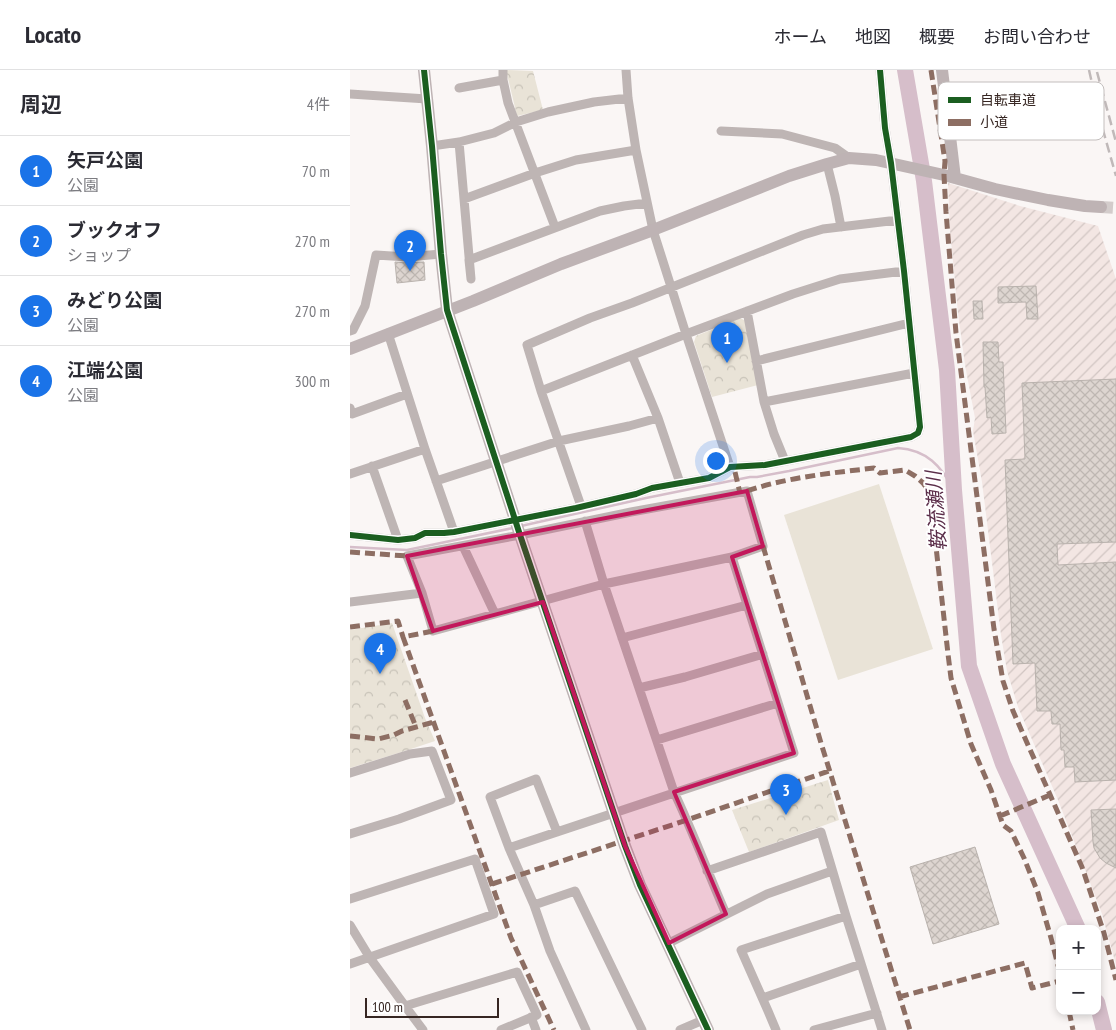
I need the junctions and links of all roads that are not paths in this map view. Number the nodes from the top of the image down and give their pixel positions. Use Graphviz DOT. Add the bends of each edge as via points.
graph roads {
  1 [pos="424,70"];
  2 [pos="626,70"];
  3 [pos="880,70"];
  4 [pos="503,75"];
  5 [pos="459,88"];
  6 [pos="350,94"];
  7 [pos="628,98"];
  8 [pos="427,99"];
  9 [pos="516,122"];
  10 [pos="722,131"];
  11 [pos="947,140"];
  12 [pos="459,142"];
  13 [pos="432,146"];
  14 [pos="636,150"];
  15 [pos="848,158"];
  16 [pos="894,163"];
  17 [pos="827,164"];
  18 [pos="535,173"];
  19 [pos="949,176"];
  20 [pos="464,199"];
  21 [pos="646,203"];
  22 [pos="1101,207"];
  23 [pos="898,220"];
  24 [pos="555,227"];
  25 [pos="841,227"];
  26 [pos="653,230"];
  27 [pos="441,254"];
  28 [pos="904,271"];
  29 [pos="672,288"];
  30 [pos="447,310"];
  31 [pos="747,311"];
  32 [pos="909,322"];
  33 [pos="350,331"];
  34 [pos="388,333"];
  35 [pos="686,334"];
  36 [pos="350,349"];
  37 [pos="632,355"];
  38 [pos="756,361"];
  39 [pos="914,373"];
  40 [pos="541,391"];
  41 [pos="408,394"];
  42 [pos="764,402"];
  43 [pos="350,408"];
  44 [pos="658,418"];
  45 [pos="559,441"];
  46 [pos="425,450"];
  47 [pos="785,460"];
  48 [pos="496,461"];
  49 [pos="372,466"];
  50 [pos="730,467"];
  51 [pos="350,474"];
  52 [pos="436,480"];
  53 [pos="680,483"];
  54 [pos="581,506"];
  55 [pos="585,521"];
  56 [pos="518,527"];
  57 [pos="454,532"];
  58 [pos="350,536"];
  59 [pos="398,540"];
  60 [pos="463,546"];
  61 [pos="732,557"];
  62 [pos="604,584"];
  63 [pos="422,593"];
  64 [pos="350,602"];
  65 [pos="543,602"];
  66 [pos="747,605"];
  67 [pos="495,614"];
  68 [pos="622,638"];
  69 [pos="763,654"];
  70 [pos="639,688"];
  71 [pos="778,703"];
  72 [pos="657,740"];
  73 [pos="350,773"];
  74 [pos="674,792"];
  75 [pos="614,814"];
  76 [pos="557,832"];
  77 [pos="350,834"];
  78 [pos="509,848"];
  79 [pos="707,871"];
  80 [pos="832,871"];
  81 [pos="350,899"];
  82 [pos="534,905"];
  83 [pos="726,914"];
  84 [pos="846,916"];
  85 [pos="350,925"];
  86 [pos="668,943"];
  87 [pos="370,958"];
  88 [pos="350,964"];
  89 [pos="861,964"];
  90 [pos="763,998"];
  91 [pos="405,1006"];
  92 [pos="877,1013"];
  93 [pos="531,1017"];
  94 [pos="706,1025"];
  95 [pos="423,1030"];
  96 [pos="501,1030"];
  97 [pos="536,1030"];
  98 [pos="586,1030"];
  99 [pos="642,1030"];
  100 [pos="680,1030"];
  101 [pos="776,1030"];
  102 [pos="814,1030"];
  103 [pos="882,1030"];
  1 -- 8 [label="street"];
  2 -- 7 [label="street"];
  3 -- 16 [label="street" via="885,128"];
  4 -- 5 [label="street"];
  4 -- 9 [label="street" via="508,103"];
  6 -- 8 [label="street"];
  7 -- 9 [label="street" via="594,102"];
  7 -- 14 [label="street"];
  8 -- 13 [label="street"];
  9 -- 12 [label="street" via="494,133"];
  9 -- 18 [label="street"];
  10 -- 15 [label="street" via="782,134 835,148"];
  11 -- 19 [label="street"];
  12 -- 13 [label="street"];
  12 -- 20 [label="street"];
  13 -- 27 [label="street"];
  14 -- 18 [label="street" via="576,160"];
  14 -- 21 [label="street"];
  15 -- 16 [label="street"];
  15 -- 17 [label="street"];
  16 -- 19 [label="street"];
  16 -- 23 [label="street"];
  17 -- 25 [label="street"];
  17 -- 26 [label="street"];
  18 -- 20 [label="street"];
  18 -- 24 [label="street"];
  19 -- 22 [label="street" via="1048,200"];
  20 -- 24 [label="street" via="471,279 469,260"];
  21 -- 24 [label="street" via="600,210"];
  21 -- 26 [label="street"];
  23 -- 25 [label="street"];
  23 -- 28 [label="street"];
  25 -- 29 [label="street" via="802,235"];
  26 -- 29 [label="street"];
  26 -- 30 [label="street"];
  27 -- 30 [label="street"];
  27 -- 33 [label="street" via="376,255 365,306 354,330"];
  28 -- 31 [label="street" via="840,279"];
  28 -- 32 [label="street"];
  29 -- 35 [label="street"];
  29 -- 40 [label="street" via="527,345"];
  30 -- 34 [label="street"];
  30 -- 48 [label="street"];
  31 -- 35 [label="street"];
  31 -- 38 [label="street"];
  32 -- 38 [label="street"];
  32 -- 39 [label="street"];
  34 -- 36 [label="street"];
  34 -- 41 [label="street"];
  35 -- 37 [label="street"];
  35 -- 50 [label="street"];
  37 -- 40 [label="street"];
  37 -- 44 [label="street"];
  38 -- 42 [label="street"];
  39 -- 42 [label="street"];
  39 -- 47 [label="street" via="918,433 911,437"];
  40 -- 45 [label="street"];
  41 -- 43 [label="street" via="352,414"];
  41 -- 46 [label="street"];
  42 -- 47 [label="street"];
  44 -- 45 [label="street"];
  44 -- 53 [label="street"];
  45 -- 48 [label="street"];
  45 -- 54 [label="street"];
  46 -- 49 [label="street"];
  46 -- 52 [label="street"];
  47 -- 50 [label="street"];
  48 -- 52 [label="street"];
  48 -- 56 [label="street"];
  49 -- 51 [label="street"];
  49 -- 59 [label="street"];
  50 -- 53 [label="street" via="709,478"];
  52 -- 57 [label="street"];
  53 -- 54 [label="street"];
  54 -- 56 [label="street"];
  55 -- 56 [label="street"];
  55 -- 61 [label="street" via="747,491 763,546"];
  55 -- 62 [label="street"];
  56 -- 57 [label="street"];
  56 -- 60 [label="street"];
  56 -- 65 [label="street"];
  57 -- 59 [label="street" via="425,533"];
  58 -- 59 [label="street"];
  60 -- 63 [label="street" via="407,556"];
  60 -- 67 [label="street"];
  61 -- 62 [label="street"];
  61 -- 66 [label="street"];
  62 -- 65 [label="street"];
  62 -- 68 [label="street"];
  63 -- 64 [label="street"];
  63 -- 67 [label="street" via="433,631"];
  65 -- 67 [label="street"];
  65 -- 75 [label="street"];
  66 -- 68 [label="street"];
  66 -- 69 [label="street"];
  68 -- 70 [label="street"];
  69 -- 70 [label="street"];
  69 -- 71 [label="street"];
  70 -- 72 [label="street"];
  71 -- 72 [label="street"];
  71 -- 74 [label="street" via="794,752"];
  72 -- 74 [label="street"];
  73 -- 77 [label="street" via="410,754 432,751 451,800"];
  74 -- 75 [label="street"];
  74 -- 79 [label="street"];
  75 -- 76 [label="street"];
  75 -- 86 [label="street" via="640,885"];
  76 -- 78 [label="street"];
  76 -- 78 [label="street" via="536,779 490,797"];
  78 -- 82 [label="street"];
  79 -- 80 [label="street" via="821,832"];
  79 -- 83 [label="street"];
  80 -- 83 [label="street" via="767,894"];
  80 -- 84 [label="street"];
  81 -- 87 [label="street" via="475,859 494,914"];
  82 -- 98 [label="street" via="550,951"];
  82 -- 99 [label="street" via="575,891"];
  83 -- 86 [label="street"];
  84 -- 89 [label="street"];
  84 -- 90 [label="street" via="741,950"];
  85 -- 87 [label="street"];
  86 -- 94 [label="street"];
  87 -- 88 [label="street"];
  87 -- 91 [label="street"];
  89 -- 90 [label="street"];
  89 -- 92 [label="street"];
  90 -- 101 [label="street"];
  91 -- 93 [label="street" via="517,972 537,1015"];
  91 -- 95 [label="street"];
  92 -- 102 [label="street"];
  92 -- 103 [label="street"];
  93 -- 96 [label="street"];
  93 -- 97 [label="street"];
  94 -- 100 [label="street"];
}
